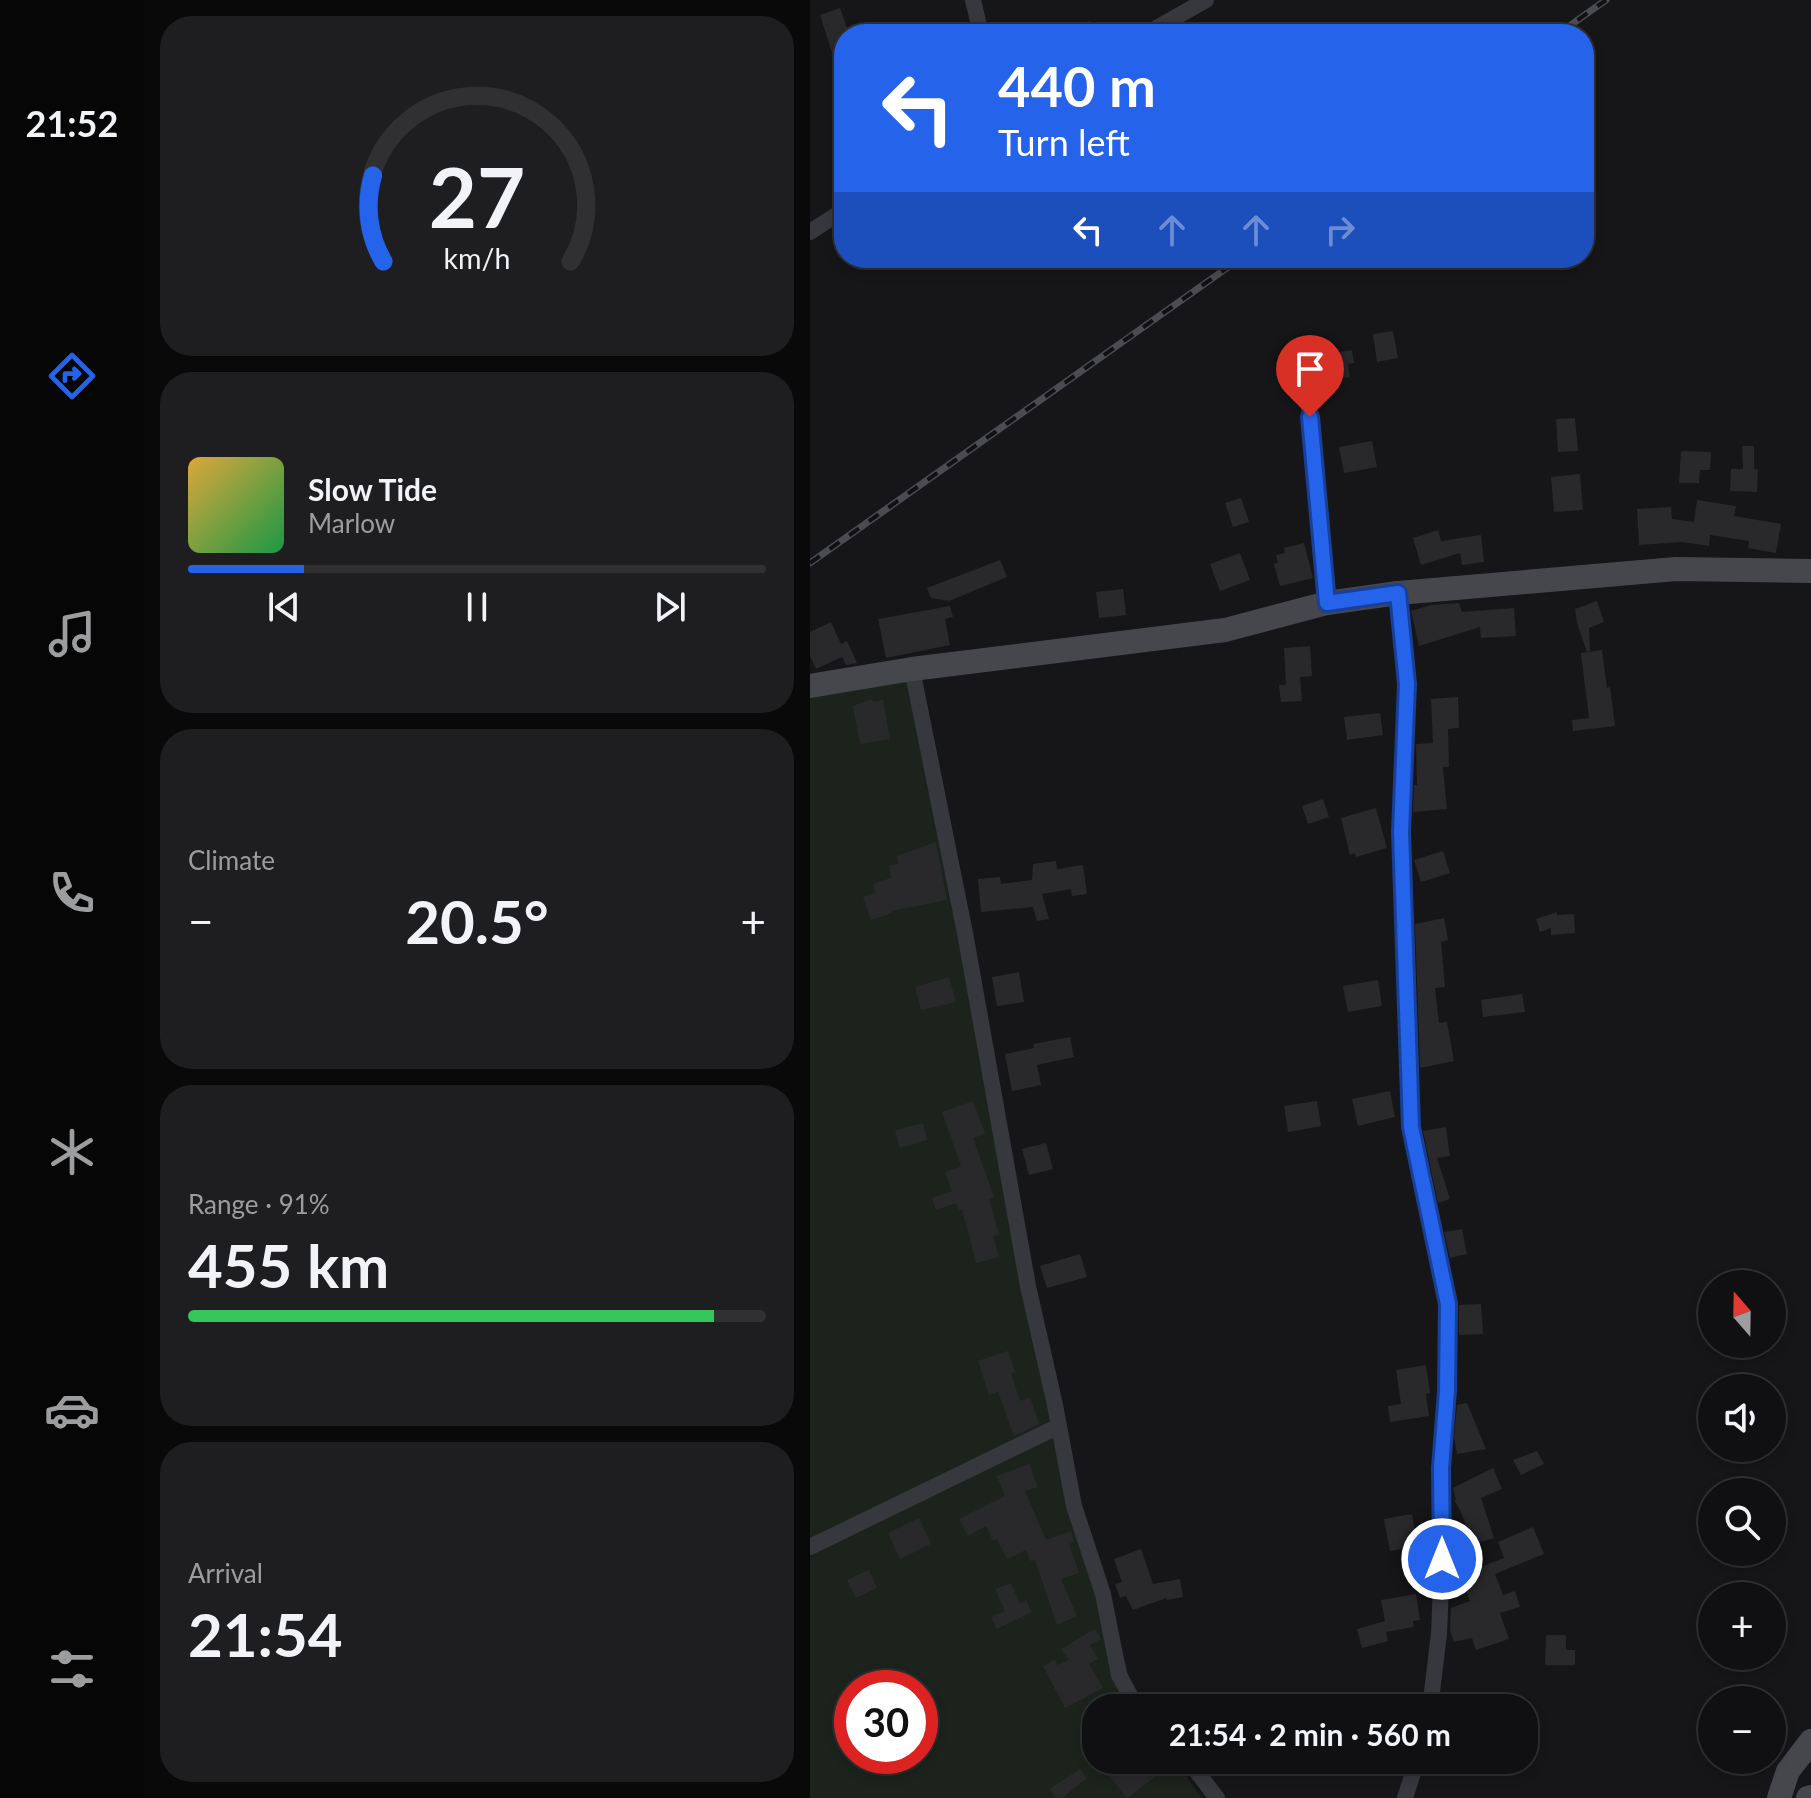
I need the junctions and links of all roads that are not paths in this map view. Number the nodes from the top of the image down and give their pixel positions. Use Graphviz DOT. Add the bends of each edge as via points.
graph roads {
  1 [pos="973,0"];
  2 [pos="1206,0"];
  3 [pos="979,24"];
  4 [pos="1164,24"];
  5 [pos="834,216"];
  6 [pos="810,232"];
  7 [pos="1304,354"];
  8 [pos="1811,571"];
  9 [pos="1398,593"];
  10 [pos="1327,603"];
  11 [pos="912,669"];
  12 [pos="810,686"];
  13 [pos="1059,1426"];
  14 [pos="810,1547"];
  15 [pos="1129,1694"];
  16 [pos="1432,1694"];
  17 [pos="1811,1741"];
  18 [pos="1199,1774"];
  19 [pos="1413,1774"];
  20 [pos="1217,1798"];
  21 [pos="1405,1798"];
  22 [pos="1779,1798"];
  1 -- 3 [label="street"];
  2 -- 4 [label="street"];
  5 -- 6 [label="street"];
  7 -- 10 [label="street"];
  8 -- 9 [label="street" via="1676,569"];
  9 -- 10 [label="street"];
  9 -- 16 [label="street" via="1407,684 1401,832 1411,1127 1448,1304 1439,1634"];
  10 -- 11 [label="street" via="1225,630"];
  11 -- 12 [label="street"];
  11 -- 13 [label="street"];
  13 -- 14 [label="street"];
  13 -- 15 [label="street" via="1074,1506 1103,1594 1119,1675"];
  17 -- 22 [label="street" via="1788,1771"];
  18 -- 20 [label="street"];
  19 -- 21 [label="street"];
}
